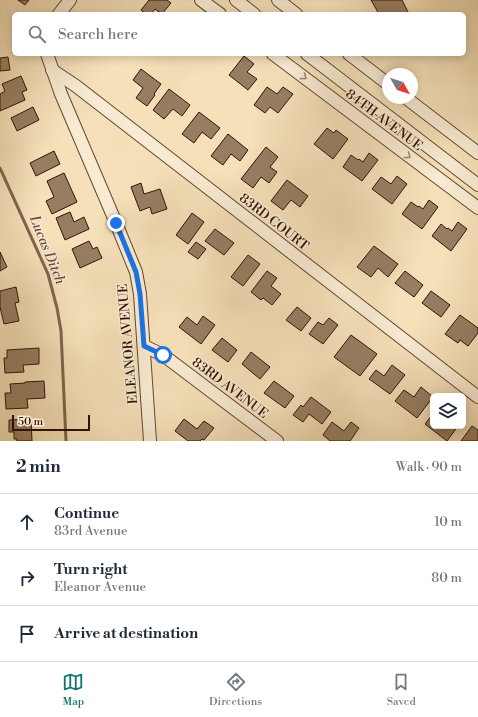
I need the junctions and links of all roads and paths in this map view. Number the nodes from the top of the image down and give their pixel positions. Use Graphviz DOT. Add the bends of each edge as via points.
graph roads {
  1 [pos="70,0"];
  2 [pos="201,0"];
  3 [pos="236,0"];
  4 [pos="278,0"];
  5 [pos="61,12"];
  6 [pos="217,12"];
  7 [pos="251,12"];
  8 [pos="293,12"];
  9 [pos="48,56"];
  10 [pos="276,56"];
  11 [pos="310,56"];
  12 [pos="352,56"];
  13 [pos="52,70"];
  14 [pos="382,79"];
  15 [pos="414,104"];
  16 [pos="478,153"];
  17 [pos="478,185"];
  18 [pos="478,208"];
  19 [pos="144,346"];
  20 [pos="478,397"];
  21 [pos="150,441"];
  22 [pos="277,441"];
  1 -- 5 [label="street"];
  2 -- 6 [label="street"];
  3 -- 7 [label="street"];
  4 -- 8 [label="street"];
  9 -- 13 [label="street, ELEANOR AVENUE"];
  10 -- 18 [label="street, 84TH AVENUE, one-way"];
  11 -- 17 [label="street, 84TH AVENUE"];
  12 -- 14 [label="street"];
  13 -- 19 [label="street, ELEANOR AVENUE" via="136,272"];
  13 -- 20 [label="street, 83RD COURT"];
  15 -- 16 [label="street"];
  19 -- 21 [label="street, ELEANOR AVENUE"];
  19 -- 22 [label="street, 83RD AVENUE" via="163,355"];
}
